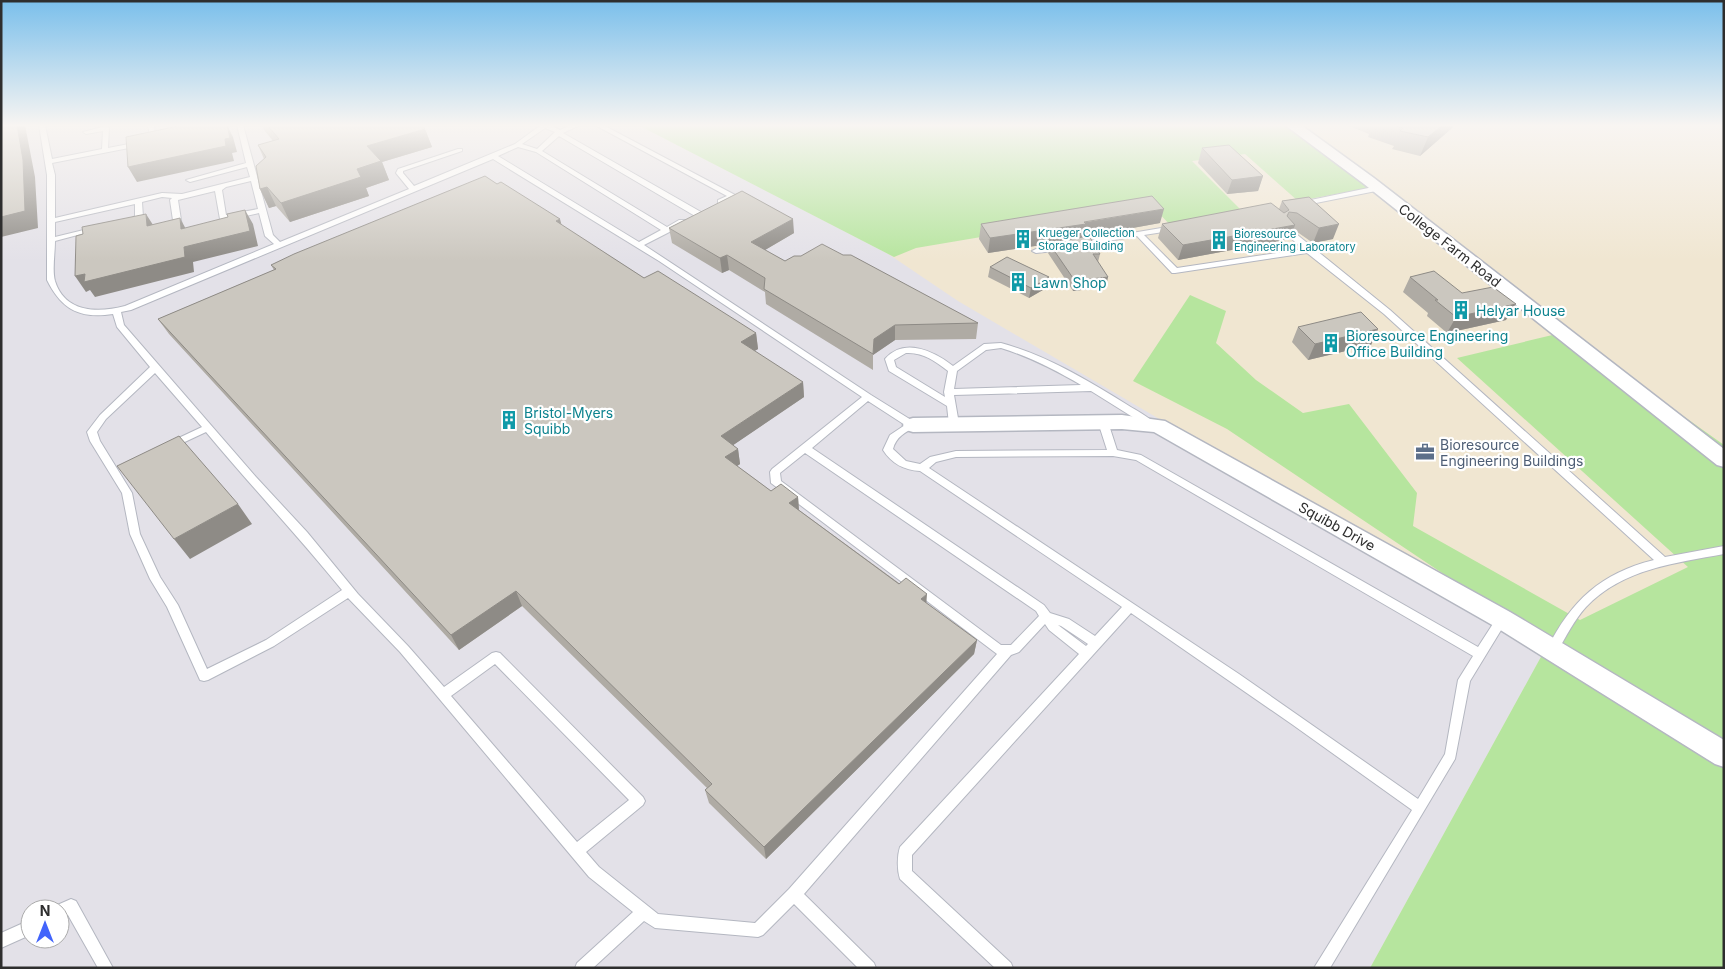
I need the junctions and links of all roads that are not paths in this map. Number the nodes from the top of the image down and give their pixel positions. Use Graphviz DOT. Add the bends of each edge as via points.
graph roads {
  1 [pos="50,170"];
  2 [pos="227,170"];
  3 [pos="252,170"];
  4 [pos="400,170"];
  5 [pos="460,170"];
  6 [pos="516,170"];
  7 [pos="569,170"];
  8 [pos="624,170"];
  9 [pos="684,170"];
  10 [pos="1354,170"];
  11 [pos="254,178"];
  12 [pos="190,180"];
  13 [pos="221,187"];
  14 [pos="1378,188"];
  15 [pos="413,190"];
  16 [pos="180,196"];
  17 [pos="138,200"];
  18 [pos="716,205"];
  19 [pos="1292,206"];
  20 [pos="707,209"];
  21 [pos="262,210"];
  22 [pos="698,214"];
  23 [pos="51,221"];
  24 [pos="117,224"];
  25 [pos="108,226"];
  26 [pos="178,227"];
  27 [pos="1183,227"];
  28 [pos="667,230"];
  29 [pos="1287,232"];
  30 [pos="1139,234"];
  31 [pos="51,240"];
  32 [pos="279,245"];
  33 [pos="638,245"];
  34 [pos="1074,245"];
  35 [pos="1064,247"];
  36 [pos="1309,250"];
  37 [pos="1036,252"];
  38 [pos="117,311"];
  39 [pos="156,367"];
  40 [pos="952,370"];
  41 [pos="1094,388"];
  42 [pos="949,392"];
  43 [pos="868,397"];
  44 [pos="952,414"];
  45 [pos="1103,422"];
  46 [pos="1150,424"];
  47 [pos="913,425"];
  48 [pos="207,428"];
  49 [pos="165,448"];
  50 [pos="805,448"];
  51 [pos="1113,452"];
  52 [pos="1724,460"];
  53 [pos="922,468"];
  54 [pos="1724,550"];
  55 [pos="1662,562"];
  56 [pos="350,591"];
  57 [pos="1129,607"];
  58 [pos="1046,616"];
  59 [pos="1502,619"];
  60 [pos="1096,643"];
  61 [pos="1553,648"];
  62 [pos="1007,651"];
  63 [pos="1086,653"];
  64 [pos="1480,654"];
  65 [pos="444,694"];
  66 [pos="1724,755"];
  67 [pos="1420,808"];
  68 [pos="577,851"];
  69 [pos="794,894"];
  70 [pos="70,906"];
  71 [pos="644,912"];
  72 [pos="20,932"];
  73 [pos="1,941"];
  74 [pos="106,968"];
  75 [pos="582,968"];
  76 [pos="869,968"];
  77 [pos="1006,968"];
  78 [pos="1321,968"];
  1 -- 23 [label="lane"];
  2 -- 12 [label="lane"];
  3 -- 11 [label="lane"];
  4 -- 15 [label="lane"];
  5 -- 15 [label="lane"];
  6 -- 33 [label="lane"];
  7 -- 28 [label="lane"];
  8 -- 22 [label="lane"];
  9 -- 18 [label="lane" via="733,196"];
  10 -- 14 [label="street, College Farm Road"];
  11 -- 13 [label="lane"];
  11 -- 21 [label="lane"];
  13 -- 16 [label="lane"];
  13 -- 21 [label="lane" via="218,189 223,217"];
  14 -- 19 [label="lane"];
  14 -- 52 [label="street, College Farm Road"];
  15 -- 32 [label="lane"];
  16 -- 17 [label="lane" via="162,195"];
  16 -- 26 [label="lane" via="174,200"];
  17 -- 23 [label="lane"];
  17 -- 24 [label="lane" via="139,217"];
  20 -- 22 [label="lane"];
  21 -- 32 [label="lane" via="269,236"];
  22 -- 28 [label="lane"];
  23 -- 31 [label="lane"];
  25 -- 31 [label="lane"];
  27 -- 30 [label="lane"];
  28 -- 33 [label="lane"];
  29 -- 36 [label="lane"];
  30 -- 34 [label="lane"];
  30 -- 36 [label="lane" via="1175,271"];
  31 -- 38 [label="lane" via="51,280 65,303 73,309 87,312"];
  32 -- 38 [label="lane"];
  33 -- 43 [label="lane"];
  35 -- 37 [label="lane"];
  36 -- 55 [label="lane" via="1387,312"];
  38 -- 39 [label="lane" via="120,325"];
  39 -- 48 [label="lane"];
  39 -- 56 [label="lane" via="103,417 92,432 95,441 118,470 127,493 135,534 204,676 270,643"];
  40 -- 41 [label="lane" via="988,345 1007,346 1069,373"];
  40 -- 42 [label="lane"];
  40 -- 44 [label="lane" via="937,357 921,351 907,350 895,353 889,359 892,370"];
  41 -- 42 [label="lane"];
  41 -- 46 [label="lane"];
  42 -- 44 [label="lane"];
  43 -- 47 [label="lane"];
  43 -- 50 [label="lane"];
  44 -- 45 [label="street, Squibb Drive"];
  44 -- 47 [label="street, Squibb Drive"];
  45 -- 46 [label="street, Squibb Drive"];
  45 -- 51 [label="lane"];
  46 -- 59 [label="street, Squibb Drive"];
  47 -- 53 [label="lane" via="890,440 888,450 906,467"];
  48 -- 49 [label="lane"];
  48 -- 56 [label="lane"];
  50 -- 58 [label="lane" via="1040,608"];
  50 -- 62 [label="lane" via="775,472 776,483 998,648"];
  51 -- 53 [label="lane" via="956,454 933,459"];
  51 -- 64 [label="lane" via="1138,457"];
  53 -- 57 [label="lane"];
  54 -- 55 [label="lane"];
  55 -- 61 [label="lane" via="1616,578 1582,604"];
  56 -- 65 [label="lane"];
  57 -- 60 [label="lane"];
  57 -- 67 [label="lane"];
  58 -- 60 [label="lane" via="1065,622"];
  58 -- 62 [label="lane" via="1016,649"];
  58 -- 63 [label="lane" via="1053,628"];
  59 -- 61 [label="street, Squibb Drive"];
  59 -- 64 [label="lane"];
  60 -- 63 [label="lane"];
  61 -- 66 [label="street, Squibb Drive"];
  62 -- 69 [label="lane"];
  63 -- 77 [label="lane" via="905,852 906,874"];
  64 -- 67 [label="lane" via="1464,680 1451,755"];
  65 -- 68 [label="lane"];
  65 -- 68 [label="lane" via="496,658 638,800"];
  67 -- 78 [label="lane"];
  68 -- 71 [label="lane" via="594,872"];
  69 -- 71 [label="lane" via="758,930 655,921"];
  69 -- 76 [label="lane"];
  70 -- 74 [label="lane"];
  71 -- 75 [label="lane"];
  72 -- 73 [label="lane"];
}
